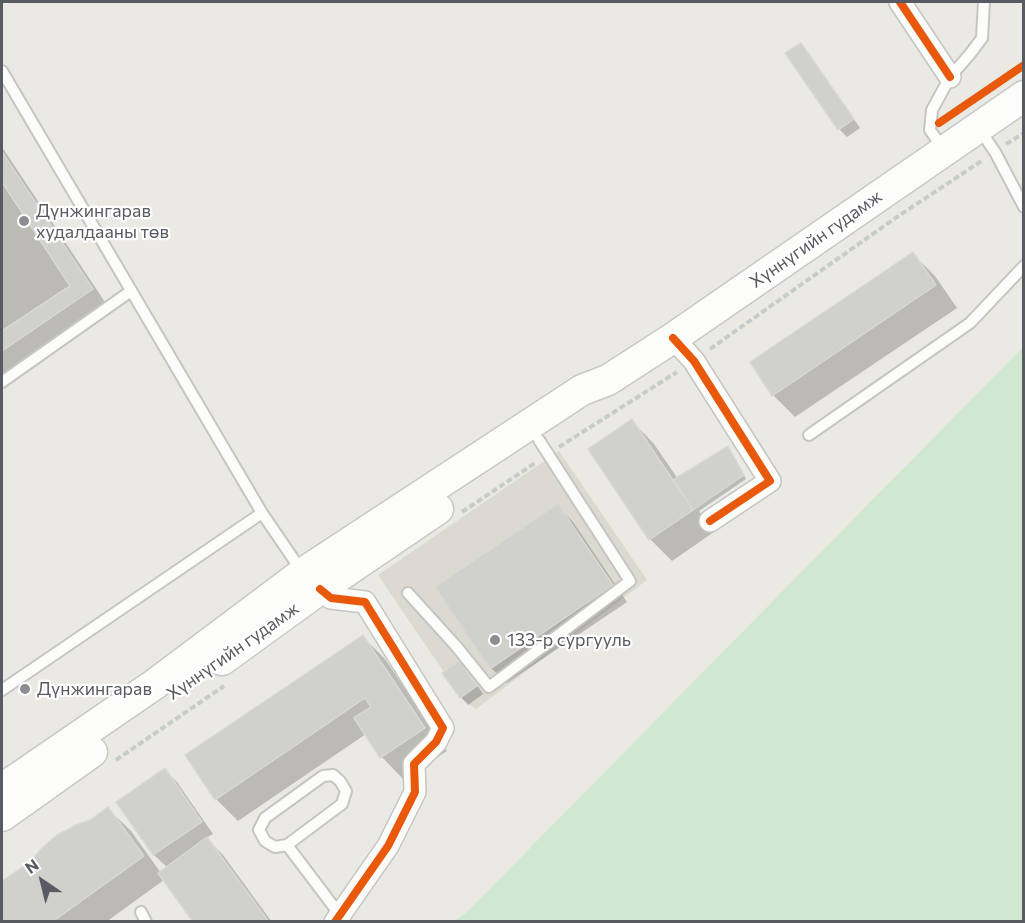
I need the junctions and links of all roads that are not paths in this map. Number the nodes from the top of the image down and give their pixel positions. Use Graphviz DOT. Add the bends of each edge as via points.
graph roads {
  1 [pos="900,2"];
  2 [pos="984,2"];
  3 [pos="2,71"];
  4 [pos="950,76"];
  5 [pos="1023,96"];
  6 [pos="979,127"];
  7 [pos="944,151"];
  8 [pos="1023,207"];
  9 [pos="1023,266"];
  10 [pos="131,291"];
  11 [pos="674,338"];
  12 [pos="608,380"];
  13 [pos="2,382"];
  14 [pos="809,435"];
  15 [pos="539,440"];
  16 [pos="262,513"];
  17 [pos="710,521"];
  18 [pos="312,581"];
  19 [pos="408,593"];
  20 [pos="2,690"];
  21 [pos="2,789"];
  22 [pos="2,816"];
  23 [pos="287,845"];
  24 [pos="338,918"];
  1 -- 4 [label="street"];
  2 -- 4 [label="lane" via="981,38"];
  3 -- 10 [label="lane"];
  4 -- 7 [label="lane" via="932,110 930,130"];
  5 -- 6 [label="main road, Хүннүгийн гудамж"];
  6 -- 7 [label="main road, Хүннүгийн гудамж"];
  6 -- 8 [label="lane"];
  7 -- 11 [label="main road, Хүннүгийн гудамж"];
  9 -- 14 [label="lane" via="970,323"];
  10 -- 13 [label="lane"];
  10 -- 16 [label="lane"];
  11 -- 12 [label="main road, Хүннүгийн гудамж"];
  11 -- 17 [label="street" via="694,361 770,481"];
  12 -- 15 [label="main road, Хүннүгийн гудамж" via="598,397"];
  12 -- 18 [label="main road, Хүннүгийн гудамж" via="582,390"];
  15 -- 18 [label="main road, Хүннүгийн гудамж"];
  15 -- 19 [label="lane" via="630,581 489,687"];
  16 -- 18 [label="lane"];
  16 -- 20 [label="lane"];
  18 -- 21 [label="main road, Хүннүгийн гудамж"];
  18 -- 22 [label="main road, Хүннүгийн гудамж"];
  18 -- 24 [label="street" via="331,598 365,602 443,728 414,764 415,792 388,846"];
  23 -- 23 [label="lane" via="275,847 265,841 259,830 265,818 323,776 340,781 346,791 342,804"];
  23 -- 24 [label="lane"];
}
